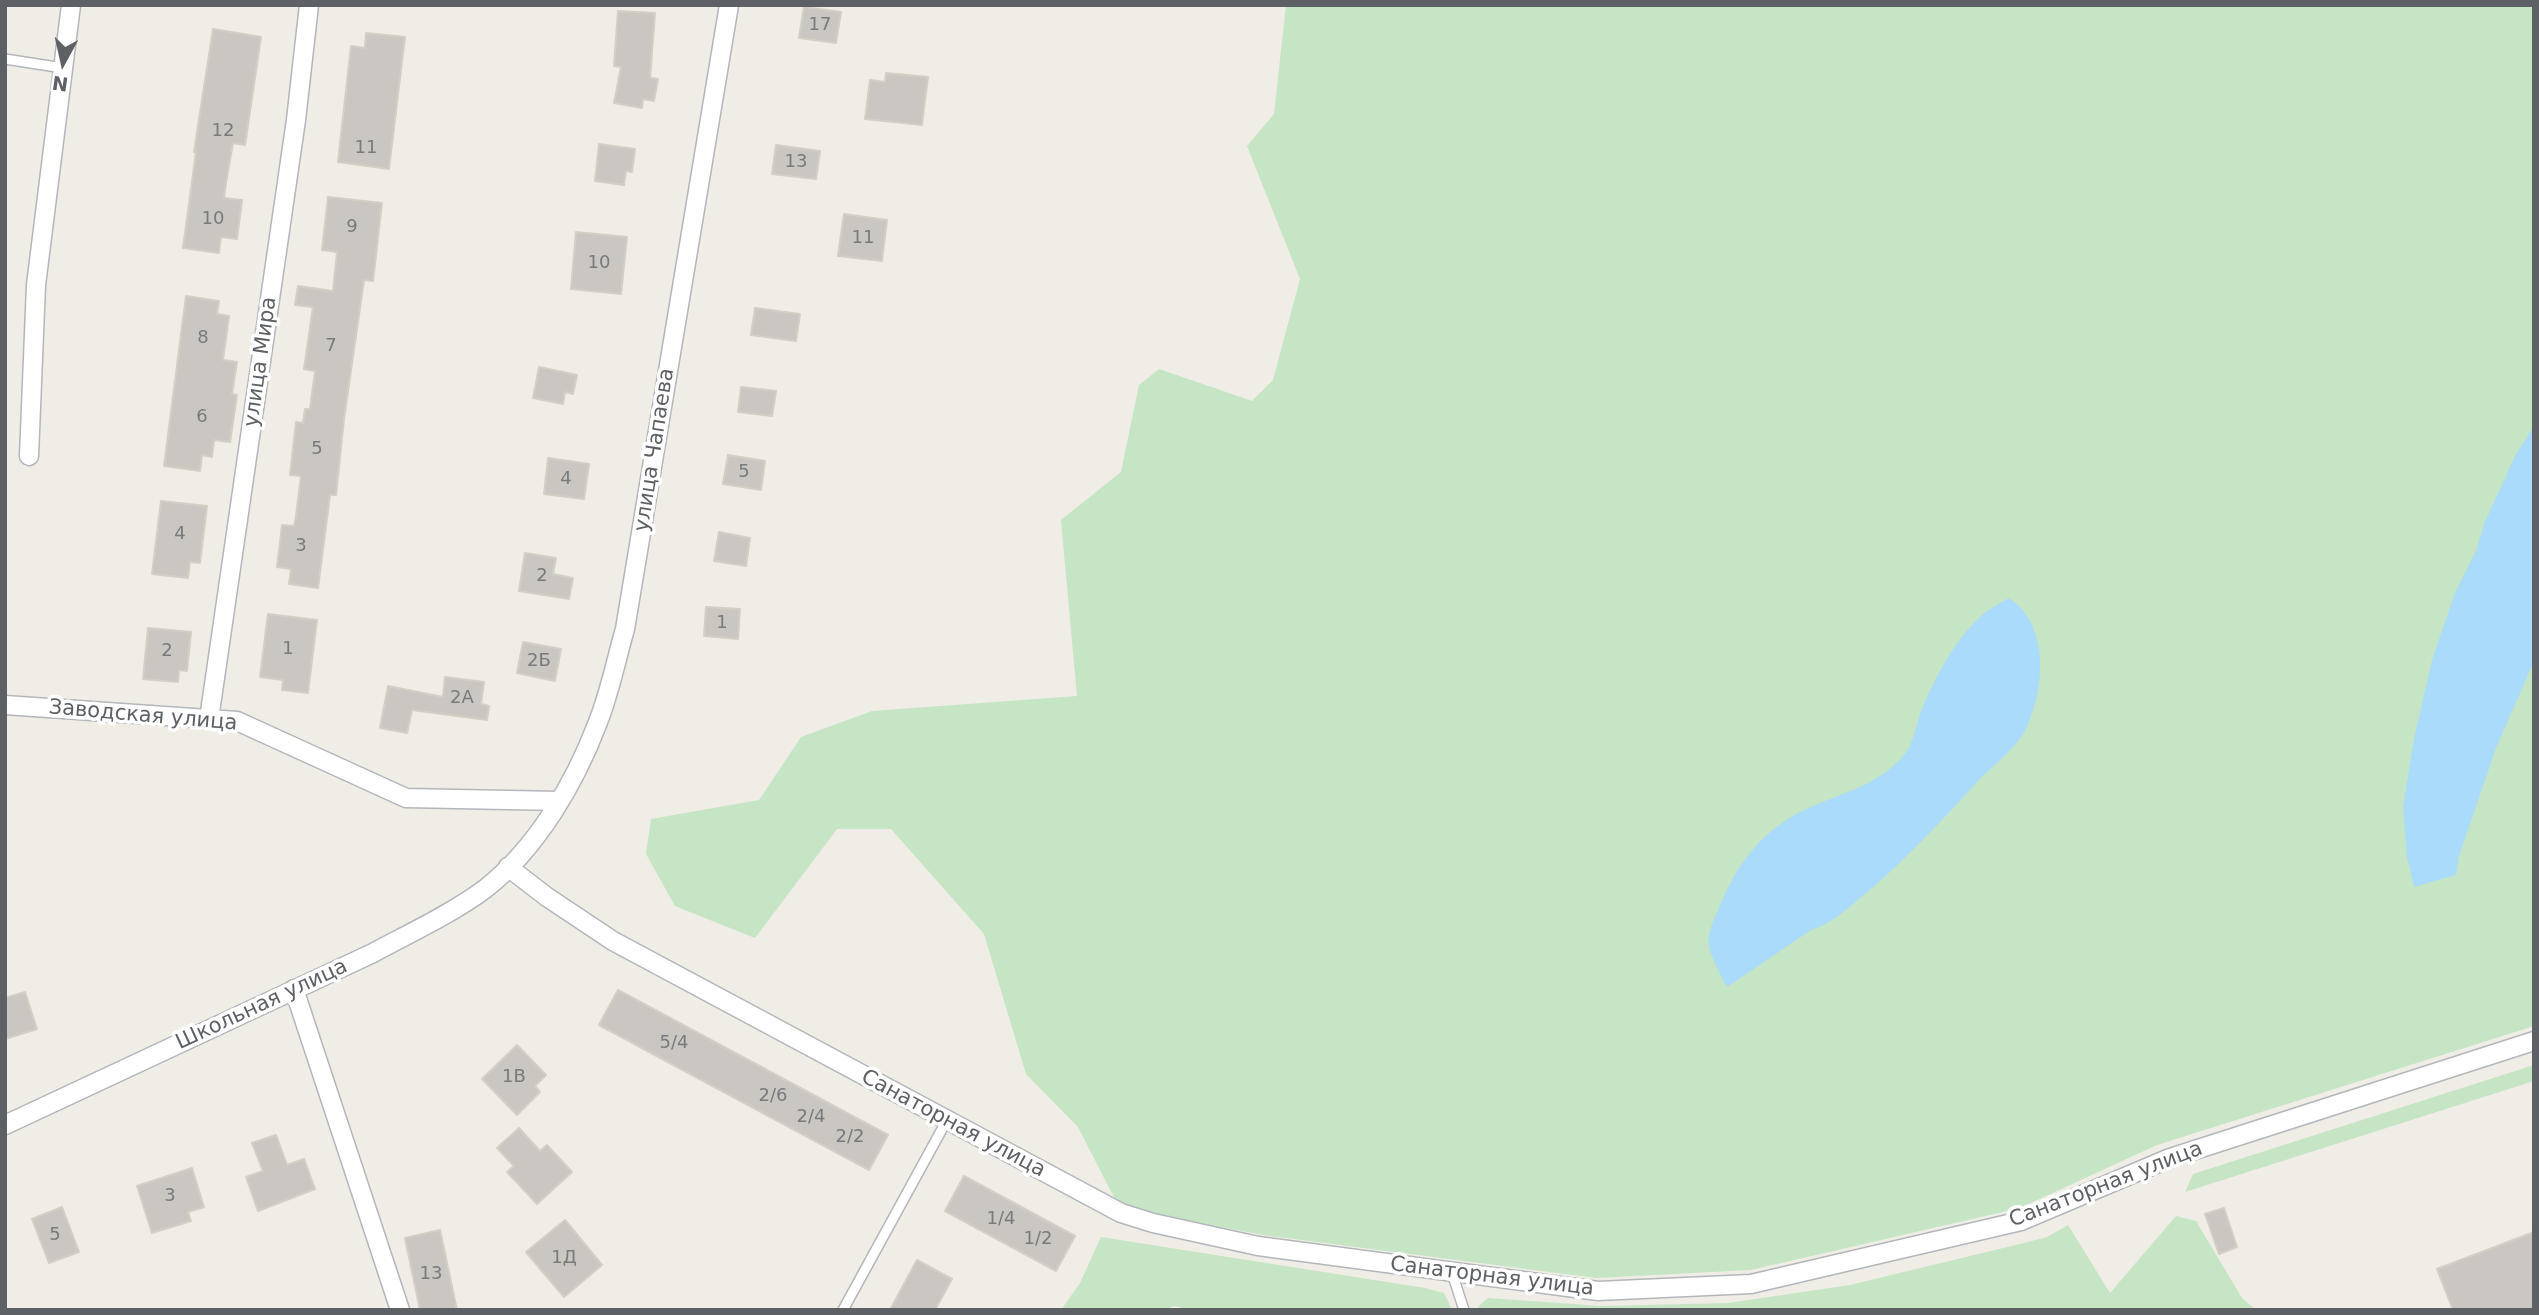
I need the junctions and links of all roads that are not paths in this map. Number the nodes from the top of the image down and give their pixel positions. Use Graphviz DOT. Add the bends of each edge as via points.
graph roads {
  1 [pos="71,5"];
  2 [pos="309,5"];
  3 [pos="729,5"];
  4 [pos="5,59"];
  5 [pos="63,68"];
  6 [pos="29,456"];
  7 [pos="5,705"];
  8 [pos="209,719"];
  9 [pos="559,801"];
  10 [pos="508,867"];
  11 [pos="294,989"];
  12 [pos="2534,1041"];
  13 [pos="947,1120"];
  14 [pos="5,1125"];
  15 [pos="1451,1272"];
  16 [pos="400,1310"];
  17 [pos="843,1310"];
  18 [pos="1464,1310"];
  1 -- 5 [label="street"];
  2 -- 8 [label="street, улица Мира"];
  3 -- 9 [label="street, улица Чапаева" via="625,629 598,721"];
  4 -- 5 [label="lane"];
  5 -- 6 [label="street" via="36,285"];
  7 -- 8 [label="street, Заводская улица"];
  8 -- 9 [label="street, Заводская улица" via="237,721 405,798"];
  9 -- 10 [label="street, улица Чапаева"];
  10 -- 11 [label="street, Школьная улица" via="484,889 429,923"];
  10 -- 13 [label="street, Санаторная улица" via="613,941"];
  11 -- 14 [label="street, Школьная улица"];
  11 -- 16 [label="street"];
  12 -- 15 [label="street, Санаторная улица" via="2169,1158 2021,1221 1751,1284 1598,1291"];
  13 -- 15 [label="street, Санаторная улица" via="1134,1218 1258,1246"];
  13 -- 17 [label="lane"];
  15 -- 18 [label="lane"];
}
